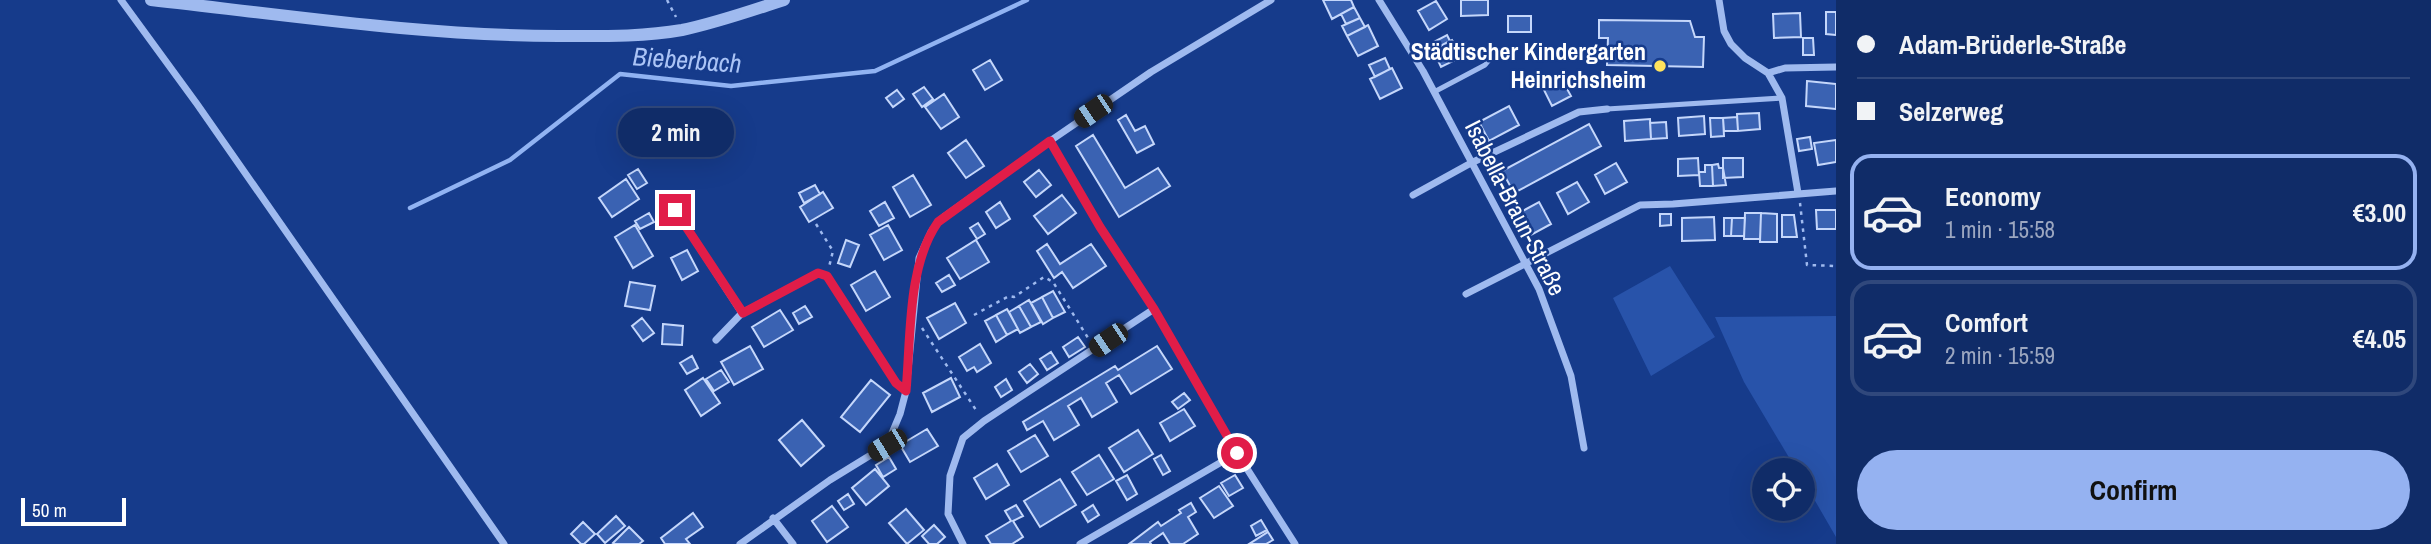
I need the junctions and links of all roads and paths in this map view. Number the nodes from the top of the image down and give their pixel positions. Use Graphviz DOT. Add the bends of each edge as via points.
graph roads {
  1 [pos="121,0"];
  2 [pos="151,0"];
  3 [pos="667,0"];
  4 [pos="784,0"];
  5 [pos="1271,0"];
  6 [pos="1379,0"];
  7 [pos="1719,0"];
  8 [pos="681,30"];
  9 [pos="1494,54"];
  10 [pos="1836,67"];
  11 [pos="1768,73"];
  12 [pos="1434,92"];
  13 [pos="1782,98"];
  14 [pos="1607,109"];
  15 [pos="1050,141"];
  16 [pos="1471,163"];
  17 [pos="1836,191"];
  18 [pos="1798,193"];
  19 [pos="1413,195"];
  20 [pos="675,210"];
  21 [pos="816,224"];
  22 [pos="1525,263"];
  23 [pos="1836,266"];
  24 [pos="827,276"];
  25 [pos="1466,294"];
  26 [pos="1154,309"];
  27 [pos="743,313"];
  28 [pos="912,314"];
  29 [pos="974,314"];
  30 [pos="716,340"];
  31 [pos="1094,349"];
  32 [pos="906,391"];
  33 [pos="984,421"];
  34 [pos="1584,448"];
  35 [pos="1237,453"];
  36 [pos="773,518"];
  37 [pos="504,544"];
  38 [pos="740,544"];
  39 [pos="793,544"];
  40 [pos="963,544"];
  41 [pos="1080,544"];
  42 [pos="1296,544"];
  1 -- 37 [label="street"];
  2 -- 8 [label="street" via="515,36"];
  3 -- 8 [label="path"];
  4 -- 8 [label="street"];
  5 -- 15 [label="street" via="1151,72"];
  6 -- 12 [label="street, Isabella-Braun-Straße"];
  7 -- 11 [label="street" via="1731,44"];
  9 -- 12 [label="lane" via="1485,65"];
  10 -- 11 [label="street"];
  11 -- 13 [label="street"];
  12 -- 16 [label="street, Isabella-Braun-Straße"];
  13 -- 14 [label="lane"];
  13 -- 18 [label="street"];
  14 -- 16 [label="street" via="1579,112"];
  15 -- 26 [label="street"];
  15 -- 28 [label="street" via="938,222 919,258"];
  16 -- 19 [label="street"];
  16 -- 22 [label="street, Isabella-Braun-Straße"];
  17 -- 18 [label="street"];
  18 -- 22 [label="street" via="1640,205"];
  18 -- 23 [label="path" via="1807,265"];
  20 -- 27 [label="street"];
  21 -- 24 [label="path" via="833,251"];
  22 -- 25 [label="street"];
  22 -- 34 [label="street, Isabella-Braun-Straße" via="1571,376"];
  24 -- 27 [label="street" via="818,273"];
  24 -- 32 [label="street" via="896,383"];
  26 -- 31 [label="street"];
  26 -- 35 [label="street"];
  27 -- 30 [label="street"];
  28 -- 32 [label="street"];
  28 -- 33 [label="path"];
  29 -- 31 [label="path" via="1014,297 1044,277 1053,282"];
  31 -- 33 [label="street"];
  32 -- 36 [label="street" via="887,445"];
  33 -- 40 [label="street" via="963,438 950,476 948,514"];
  35 -- 41 [label="street"];
  35 -- 42 [label="street"];
  36 -- 38 [label="street"];
  36 -- 39 [label="street"];
}
